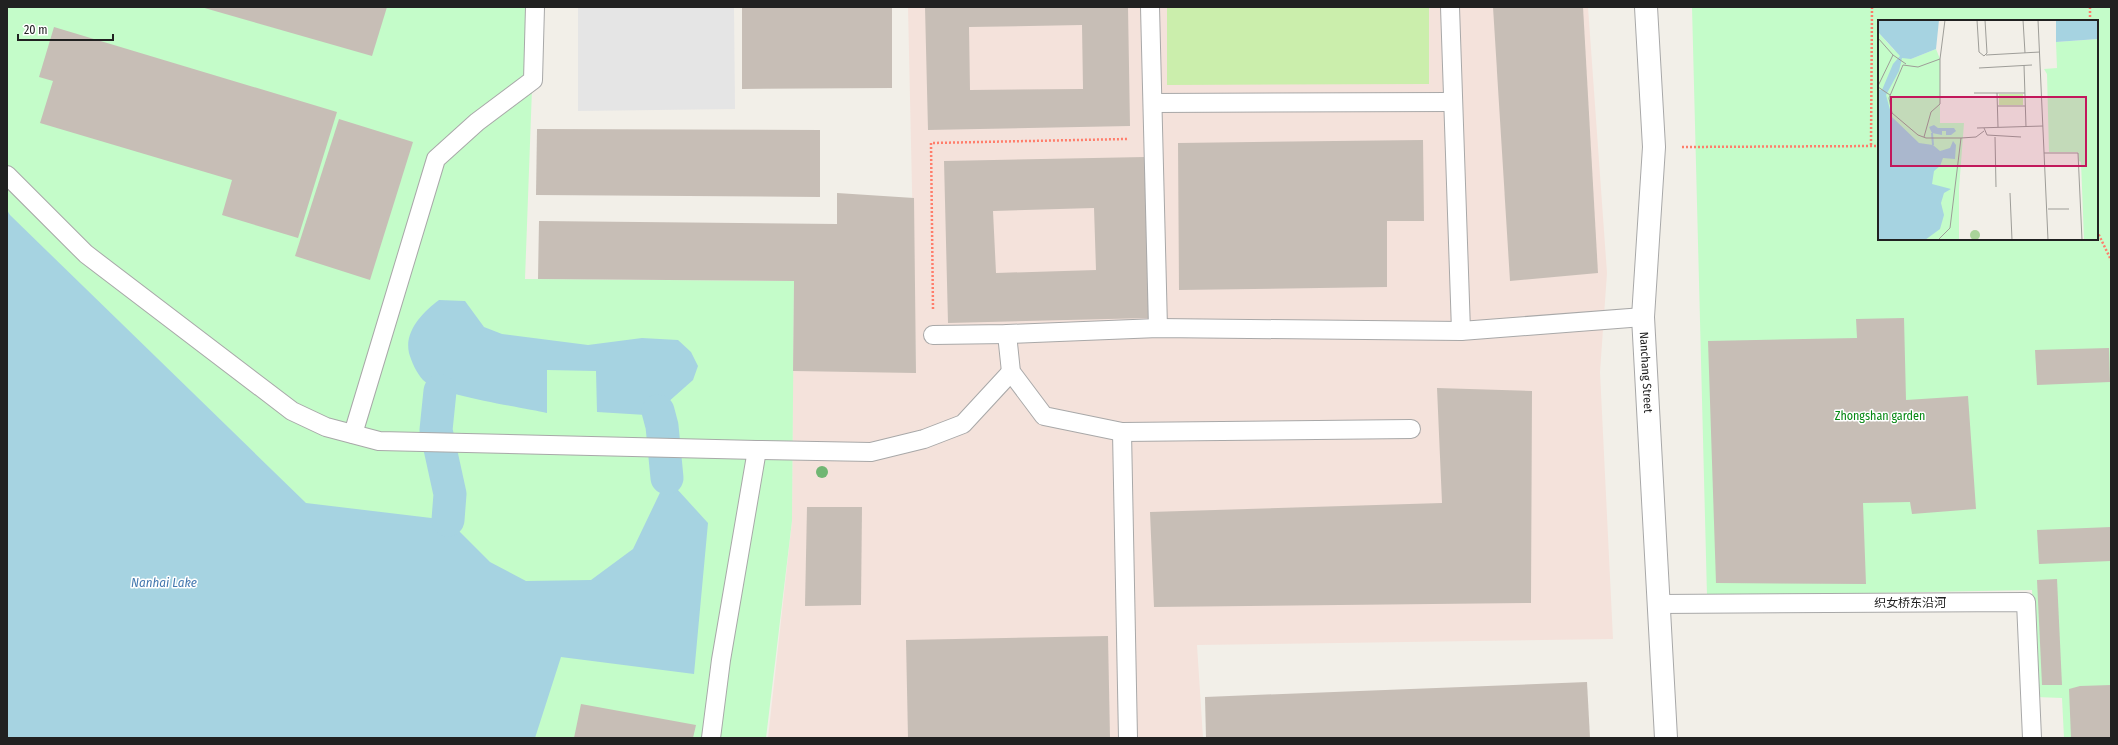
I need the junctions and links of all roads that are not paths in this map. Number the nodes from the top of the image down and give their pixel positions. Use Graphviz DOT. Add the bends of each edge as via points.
graph roads {
  1 [pos="535,7"];
  2 [pos="1150,7"];
  3 [pos="1450,7"];
  4 [pos="1646,7"];
  5 [pos="1452,102"];
  6 [pos="1154,103"];
  7 [pos="7,175"];
  8 [pos="1643,317"];
  9 [pos="1158,328"];
  10 [pos="1460,330"];
  11 [pos="1007,334"];
  12 [pos="933,335"];
  13 [pos="1011,372"];
  14 [pos="1411,429"];
  15 [pos="1122,432"];
  16 [pos="353,434"];
  17 [pos="757,450"];
  18 [pos="1658,604"];
  19 [pos="712,738"];
  20 [pos="1128,738"];
  21 [pos="1666,738"];
  22 [pos="2032,738"];
  1 -- 16 [label="lane" via="532,80 477,122 436,159"];
  2 -- 6 [label="lane"];
  3 -- 5 [label="lane"];
  4 -- 8 [label="street, Nanchang Street" via="1654,147"];
  5 -- 6 [label="lane"];
  5 -- 10 [label="lane"];
  6 -- 9 [label="lane"];
  7 -- 16 [label="lane" via="86,254 292,411 326,427"];
  8 -- 10 [label="lane"];
  8 -- 18 [label="street, Nanchang Street"];
  9 -- 10 [label="lane"];
  9 -- 11 [label="lane"];
  11 -- 12 [label="lane"];
  11 -- 13 [label="lane"];
  13 -- 15 [label="lane" via="1044,416"];
  13 -- 17 [label="lane" via="963,424 924,439 871,452"];
  14 -- 15 [label="lane"];
  15 -- 20 [label="lane"];
  16 -- 17 [label="lane" via="379,441"];
  17 -- 19 [label="lane" via="721,660"];
  18 -- 21 [label="street, Nanchang Street"];
  18 -- 22 [label="lane, 织女桥东沿河" via="2026,602"];
}
